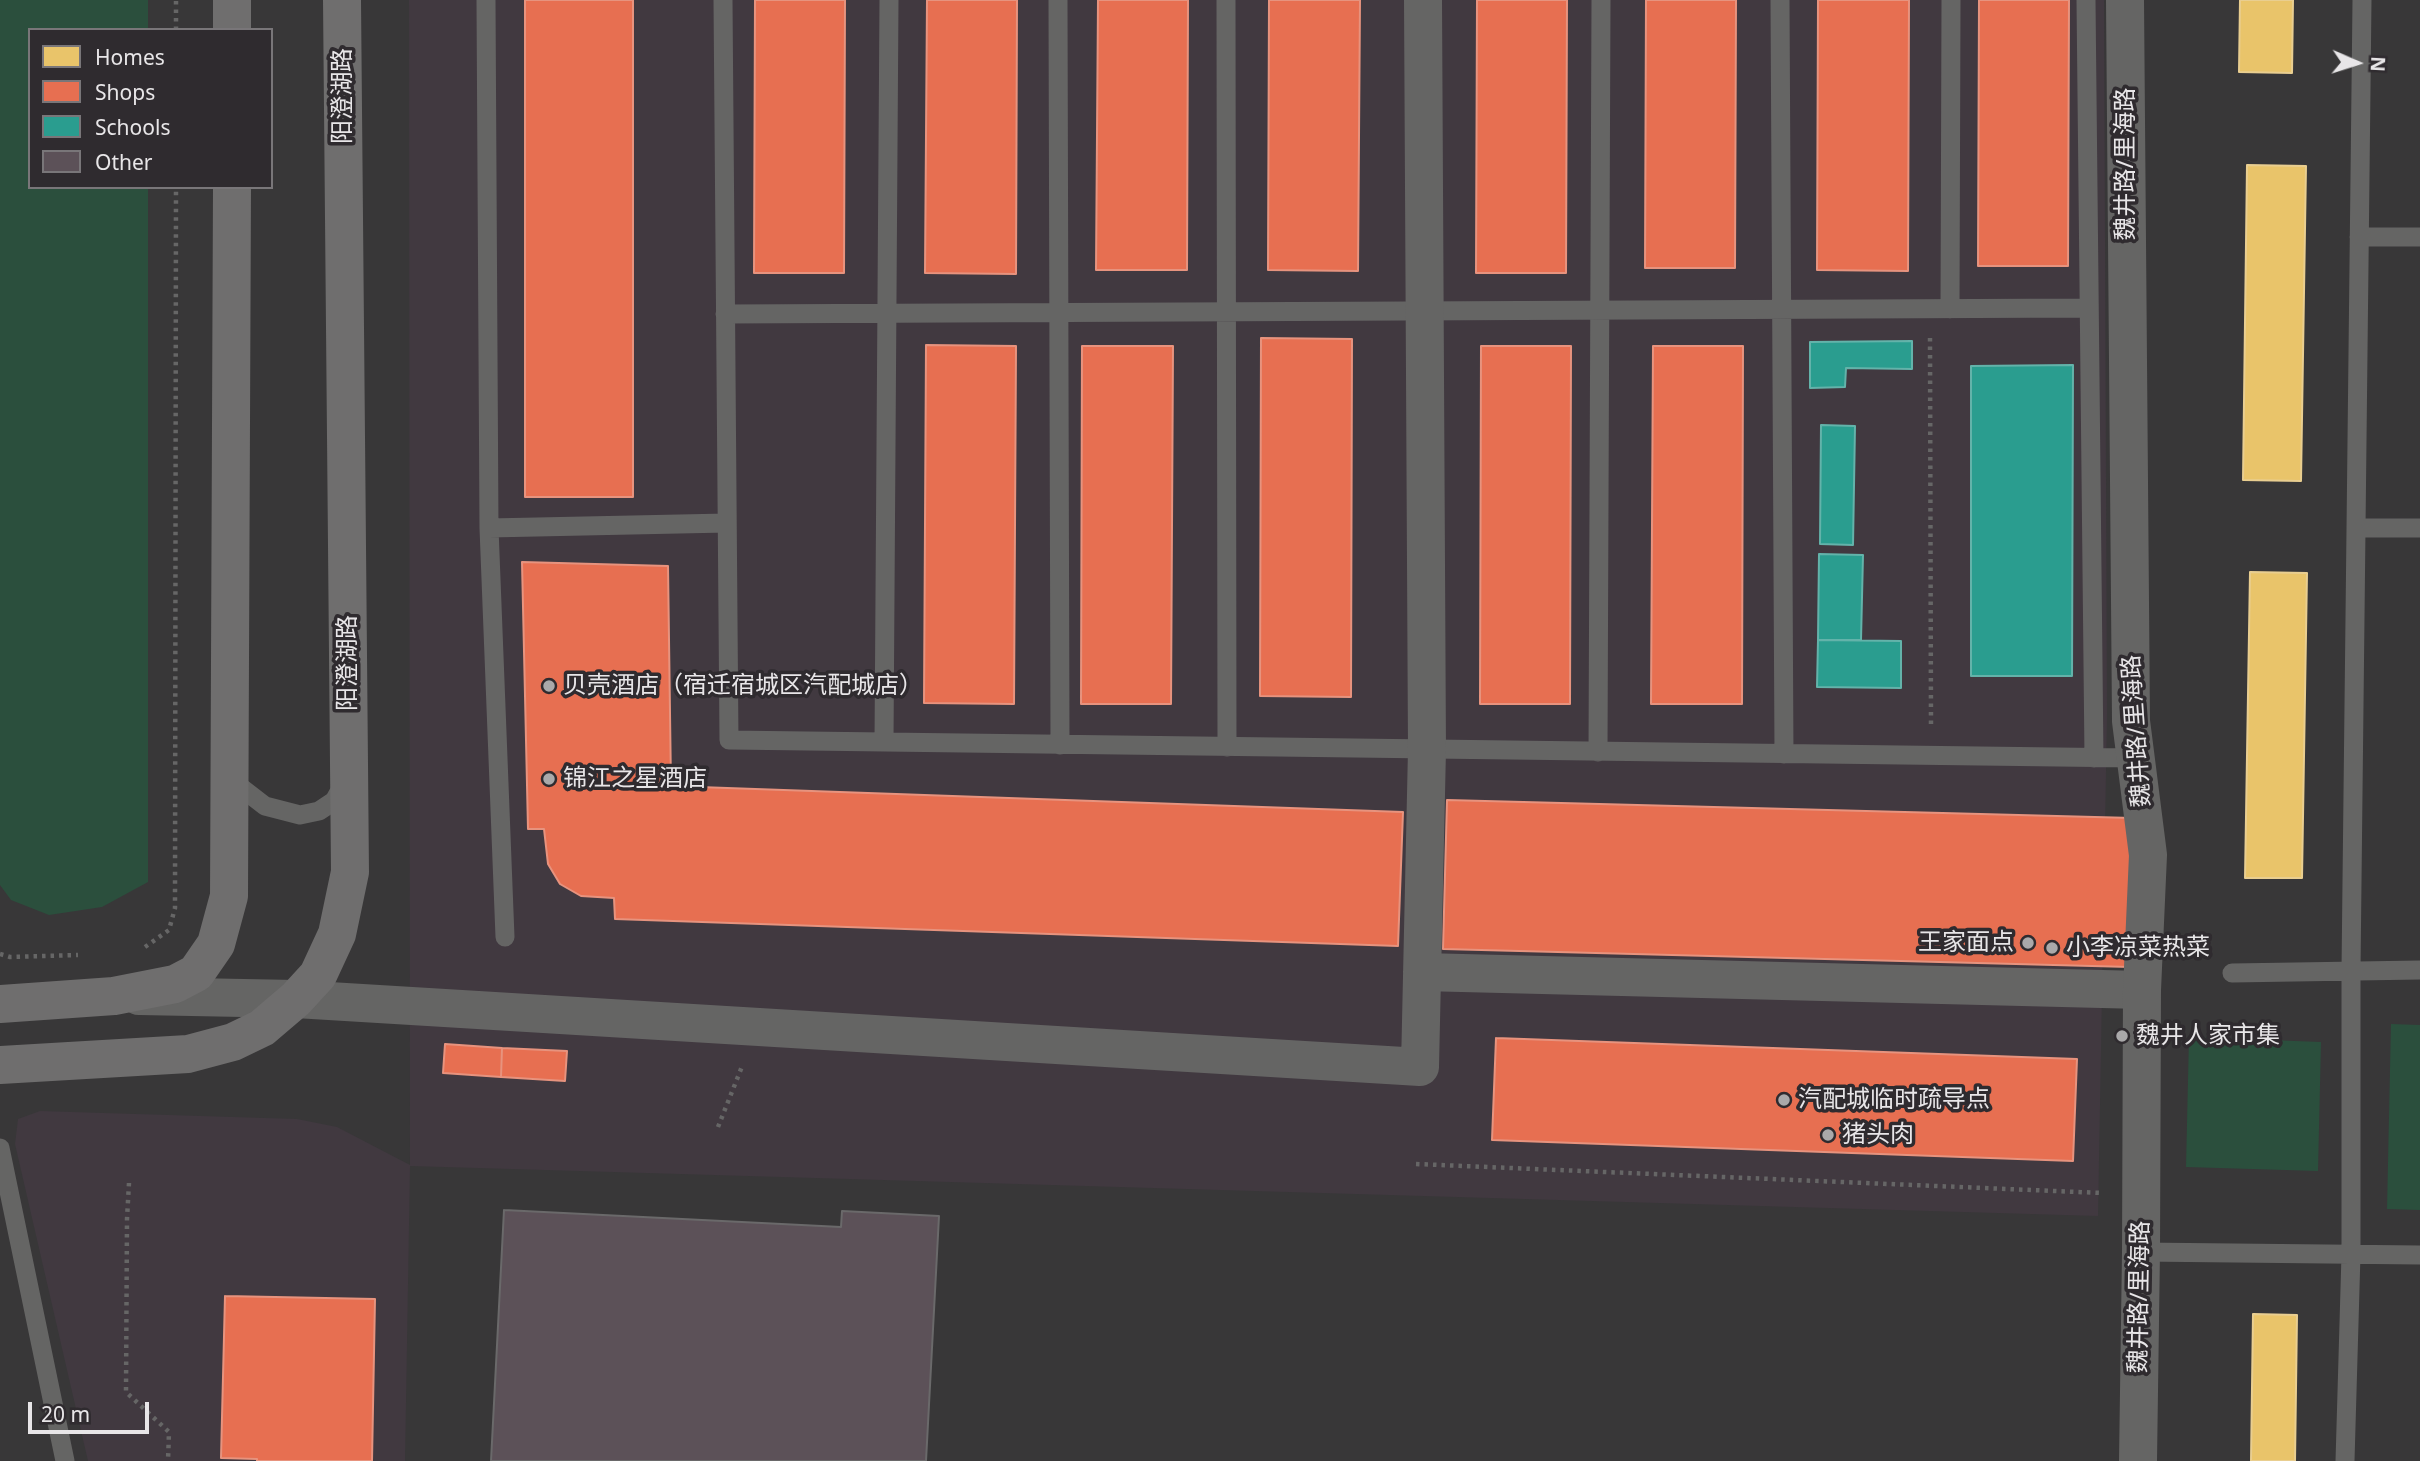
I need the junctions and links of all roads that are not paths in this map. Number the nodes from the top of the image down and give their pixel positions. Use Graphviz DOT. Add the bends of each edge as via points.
graph roads {
  1 [pos="232,0"];
  2 [pos="342,0"];
  3 [pos="486,0"];
  4 [pos="723,0"];
  5 [pos="889,0"];
  6 [pos="1058,0"];
  7 [pos="1226,0"];
  8 [pos="1423,0"];
  9 [pos="1601,0"];
  10 [pos="1780,0"];
  11 [pos="1951,0"];
  12 [pos="2086,0"];
  13 [pos="2125,0"];
  14 [pos="2362,0"];
  15 [pos="232,28"];
  16 [pos="232,189"];
  17 [pos="2360,237"];
  18 [pos="2420,237"];
  19 [pos="2089,308"];
  20 [pos="1950,309"];
  21 [pos="1600,310"];
  22 [pos="1781,310"];
  23 [pos="1424,311"];
  24 [pos="1227,312"];
  25 [pos="1058,313"];
  26 [pos="725,314"];
  27 [pos="887,314"];
  28 [pos="727,523"];
  29 [pos="489,528"];
  30 [pos="2356,528"];
  31 [pos="2420,528"];
  32 [pos="884,742"];
  33 [pos="1060,745"];
  34 [pos="1227,747"];
  35 [pos="1427,749"];
  36 [pos="1598,752"];
  37 [pos="1784,754"];
  38 [pos="2094,758"];
  39 [pos="2136,758"];
  40 [pos="349,773"];
  41 [pos="230,779"];
  42 [pos="505,937"];
  43 [pos="2351,970"];
  44 [pos="2420,970"];
  45 [pos="1422,972"];
  46 [pos="2232,973"];
  47 [pos="2142,990"];
  48 [pos="114,996"];
  49 [pos="296,999"];
  50 [pos="0,1004"];
  51 [pos="0,1065"];
  52 [pos="0,1148"];
  53 [pos="2141,1252"];
  54 [pos="2351,1254"];
  55 [pos="2420,1255"];
  56 [pos="65,1461"];
  57 [pos="2137,1461"];
  58 [pos="2345,1461"];
  1 -- 15 [label="main road"];
  2 -- 40 [label="main road, 阳澄湖路"];
  3 -- 29 [label="lane"];
  4 -- 26 [label="lane"];
  5 -- 27 [label="lane"];
  6 -- 25 [label="lane"];
  7 -- 24 [label="lane"];
  8 -- 23 [label="street"];
  9 -- 21 [label="lane"];
  10 -- 22 [label="lane"];
  11 -- 20 [label="lane"];
  12 -- 19 [label="lane"];
  13 -- 39 [label="street, 魏井路/里海路" via="2131,721"];
  14 -- 17 [label="lane"];
  16 -- 41 [label="main road"];
  17 -- 18 [label="lane"];
  17 -- 30 [label="lane"];
  19 -- 20 [label="lane"];
  19 -- 38 [label="lane"];
  20 -- 22 [label="lane"];
  21 -- 22 [label="lane"];
  21 -- 23 [label="lane"];
  21 -- 36 [label="lane"];
  22 -- 37 [label="lane"];
  23 -- 24 [label="lane"];
  23 -- 35 [label="street"];
  24 -- 25 [label="lane"];
  24 -- 34 [label="lane"];
  25 -- 27 [label="lane"];
  25 -- 33 [label="lane"];
  26 -- 27 [label="lane"];
  26 -- 28 [label="lane"];
  27 -- 32 [label="lane"];
  28 -- 29 [label="lane"];
  28 -- 32 [label="lane" via="729,740"];
  29 -- 42 [label="lane"];
  30 -- 31 [label="lane"];
  30 -- 43 [label="lane"];
  32 -- 33 [label="lane"];
  33 -- 34 [label="lane"];
  34 -- 35 [label="lane"];
  35 -- 36 [label="lane"];
  35 -- 45 [label="street"];
  36 -- 37 [label="lane"];
  37 -- 38 [label="lane"];
  38 -- 39 [label="lane"];
  39 -- 47 [label="street, 魏井路/里海路" via="2148,855"];
  40 -- 41 [label="lane" via="334,801 300,816 265,806"];
  40 -- 49 [label="main road, 阳澄湖路" via="350,872 337,934 318,975"];
  41 -- 48 [label="main road" via="229,895 216,944 196,973 175,984"];
  43 -- 44 [label="lane"];
  43 -- 46 [label="lane"];
  43 -- 54 [label="lane"];
  45 -- 47 [label="street"];
  45 -- 49 [label="street" via="1420,1067"];
  47 -- 53 [label="street, 魏井路/里海路"];
  48 -- 49 [label="street"];
  48 -- 50 [label="main road"];
  49 -- 51 [label="main road, 阳澄湖路" via="262,1028 233,1042 188,1054"];
  52 -- 56 [label="lane"];
  53 -- 54 [label="lane"];
  53 -- 57 [label="street, 魏井路/里海路"];
  54 -- 55 [label="lane"];
  54 -- 58 [label="lane"];
}
